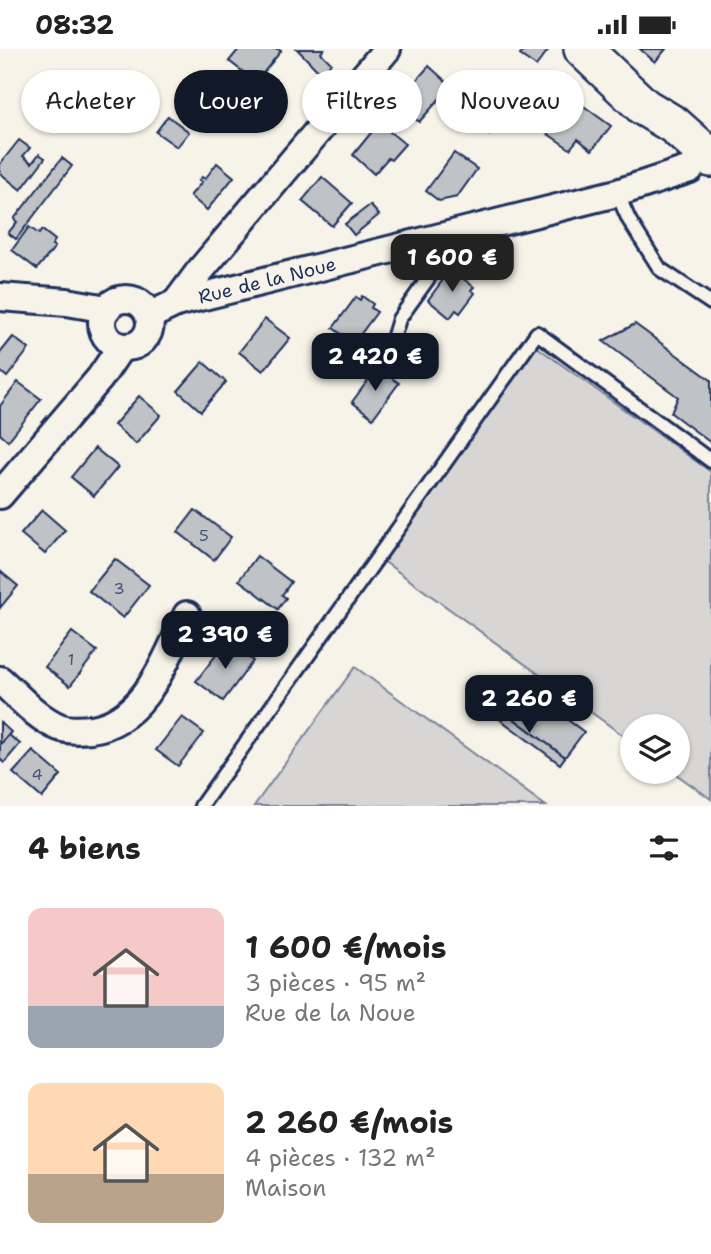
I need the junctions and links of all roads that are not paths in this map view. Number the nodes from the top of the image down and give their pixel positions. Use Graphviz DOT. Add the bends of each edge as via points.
graph roads {
  1 [pos="387,49"];
  2 [pos="583,49"];
  3 [pos="707,155"];
  4 [pos="617,193"];
  5 [pos="441,236"];
  6 [pos="0,296"];
  7 [pos="176,303"];
  8 [pos="711,303"];
  9 [pos="107,309"];
  10 [pos="149,316"];
  11 [pos="392,342"];
  12 [pos="121,347"];
  13 [pos="711,461"];
  14 [pos="0,495"];
  15 [pos="187,615"];
  16 [pos="0,680"];
  17 [pos="201,806"];
  1 -- 7 [label="street"];
  2 -- 3 [label="street" via="644,107 674,125"];
  3 -- 4 [label="street, Rue de la Noue" via="690,169"];
  4 -- 5 [label="street, Rue de la Noue"];
  4 -- 8 [label="lane" via="660,269"];
  5 -- 7 [label="street, Rue de la Noue"];
  5 -- 11 [label="lane" via="442,259 399,319"];
  6 -- 9 [label="street"];
  7 -- 10 [label="street, Rue de la Noue"];
  9 -- 10 [label="street" via="128,300"];
  9 -- 12 [label="street" via="102,324 105,335"];
  10 -- 12 [label="street" via="143,340"];
  12 -- 14 [label="street"];
  13 -- 17 [label="lane" via="537,333"];
  15 -- 16 [label="street" via="154,682 114,724 61,728"];
}
